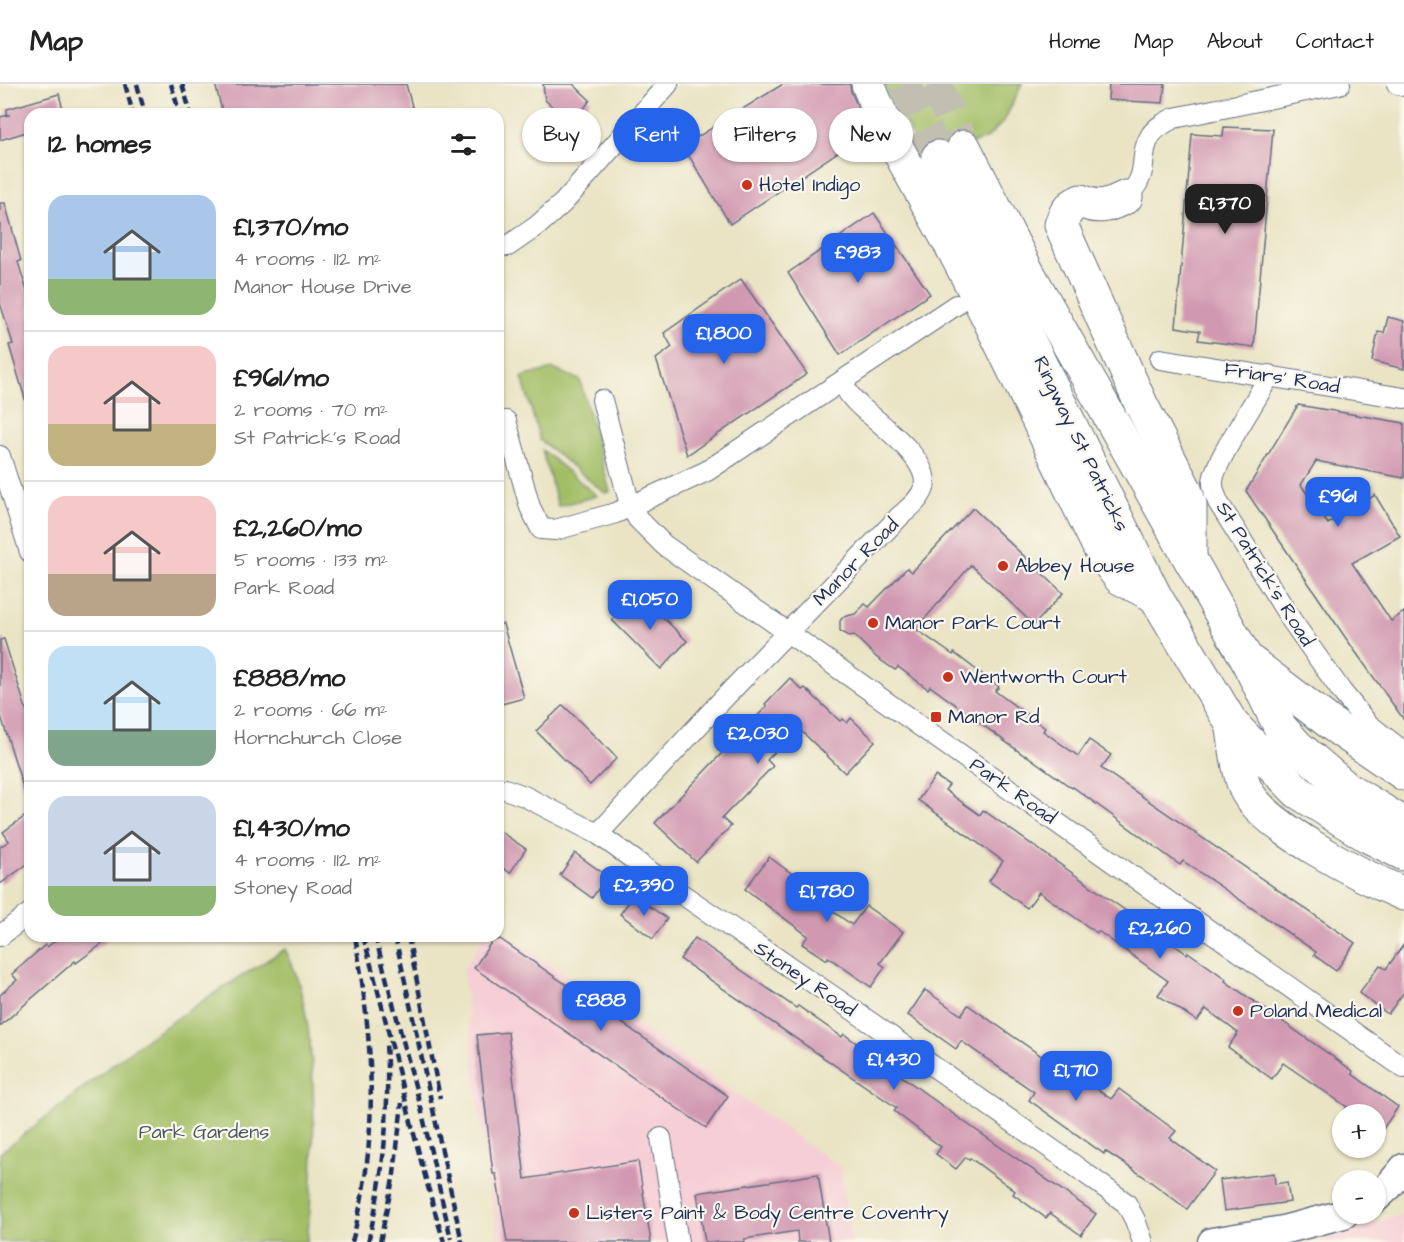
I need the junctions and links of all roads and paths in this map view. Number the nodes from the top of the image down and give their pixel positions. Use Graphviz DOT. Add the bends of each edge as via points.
graph roads {
  1 [pos="668,84"];
  2 [pos="868,84"];
  3 [pos="1340,84"];
  4 [pos="1397,84"];
  5 [pos="1404,86"];
  6 [pos="1126,197"];
  7 [pos="508,246"];
  8 [pos="961,265"];
  9 [pos="956,305"];
  10 [pos="988,318"];
  11 [pos="1160,359"];
  12 [pos="1269,375"];
  13 [pos="845,380"];
  14 [pos="1404,398"];
  15 [pos="602,400"];
  16 [pos="506,420"];
  17 [pos="0,456"];
  18 [pos="630,506"];
  19 [pos="24,533"];
  20 [pos="1190,561"];
  21 [pos="1155,596"];
  22 [pos="787,632"];
  23 [pos="1246,658"];
  24 [pos="1232,724"];
  25 [pos="1404,752"];
  26 [pos="1404,774"];
  27 [pos="504,789"];
  28 [pos="1404,824"];
  29 [pos="598,834"];
  30 [pos="1404,854"];
  31 [pos="1404,894"];
  32 [pos="24,918"];
  33 [pos="0,936"];
  34 [pos="1404,1068"];
  35 [pos="662,1138"];
  36 [pos="1404,1168"];
  37 [pos="1386,1189"];
  38 [pos="1332,1217"];
  39 [pos="678,1242"];
  40 [pos="1143,1242"];
  41 [pos="1212,1242"];
  1 -- 7 [label="street" via="563,203"];
  2 -- 8 [label="highway" via="906,167"];
  3 -- 6 [label="street" via="1174,118 1150,135 1143,174"];
  4 -- 5 [label="street"];
  6 -- 20 [label="highway" via="1098,207 1081,201 1071,206 1061,225 1141,404 1185,489 1190,504"];
  8 -- 9 [label="highway" via="965,282"];
  8 -- 10 [label="highway"];
  9 -- 10 [label="highway" via="979,308"];
  9 -- 13 [label="street"];
  10 -- 21 [label="highway" via="1104,557 1120,578"];
  11 -- 12 [label="street, Friars' Road"];
  12 -- 14 [label="street, Friars' Road"];
  12 -- 25 [label="street, St Patrick's Road" via="1217,465 1212,483 1218,502 1292,621 1342,692 1368,724"];
  13 -- 18 [label="street" via="707,471"];
  13 -- 22 [label="street, Manor Road" via="850,397 921,465 926,478 924,489"];
  15 -- 18 [label="street"];
  16 -- 18 [label="street" via="530,507 541,529 555,530"];
  17 -- 19 [label="street"];
  18 -- 22 [label="street, Park Road" via="664,545"];
  20 -- 21 [label="highway, Ringway St Patricks" via="1026,269 951,152"];
  20 -- 23 [label="highway, Ringway St Patricks"];
  21 -- 24 [label="highway, Ringway St Patricks"];
  22 -- 29 [label="street, Manor Road"];
  22 -- 34 [label="street, Park Road"];
  23 -- 26 [label="highway"];
  23 -- 28 [label="highway, Ringway St Patricks" via="1280,727 1297,746 1346,789"];
  24 -- 30 [label="highway, Ringway St Patricks" via="1298,792"];
  24 -- 31 [label="highway" via="1246,790 1260,807 1329,858"];
  27 -- 29 [label="street, Stoney Road"];
  29 -- 40 [label="street, Stoney Road" via="1126,1203"];
  32 -- 33 [label="street"];
  35 -- 39 [label="street"];
  36 -- 37 [label="street"];
  38 -- 41 [label="street"];
}
